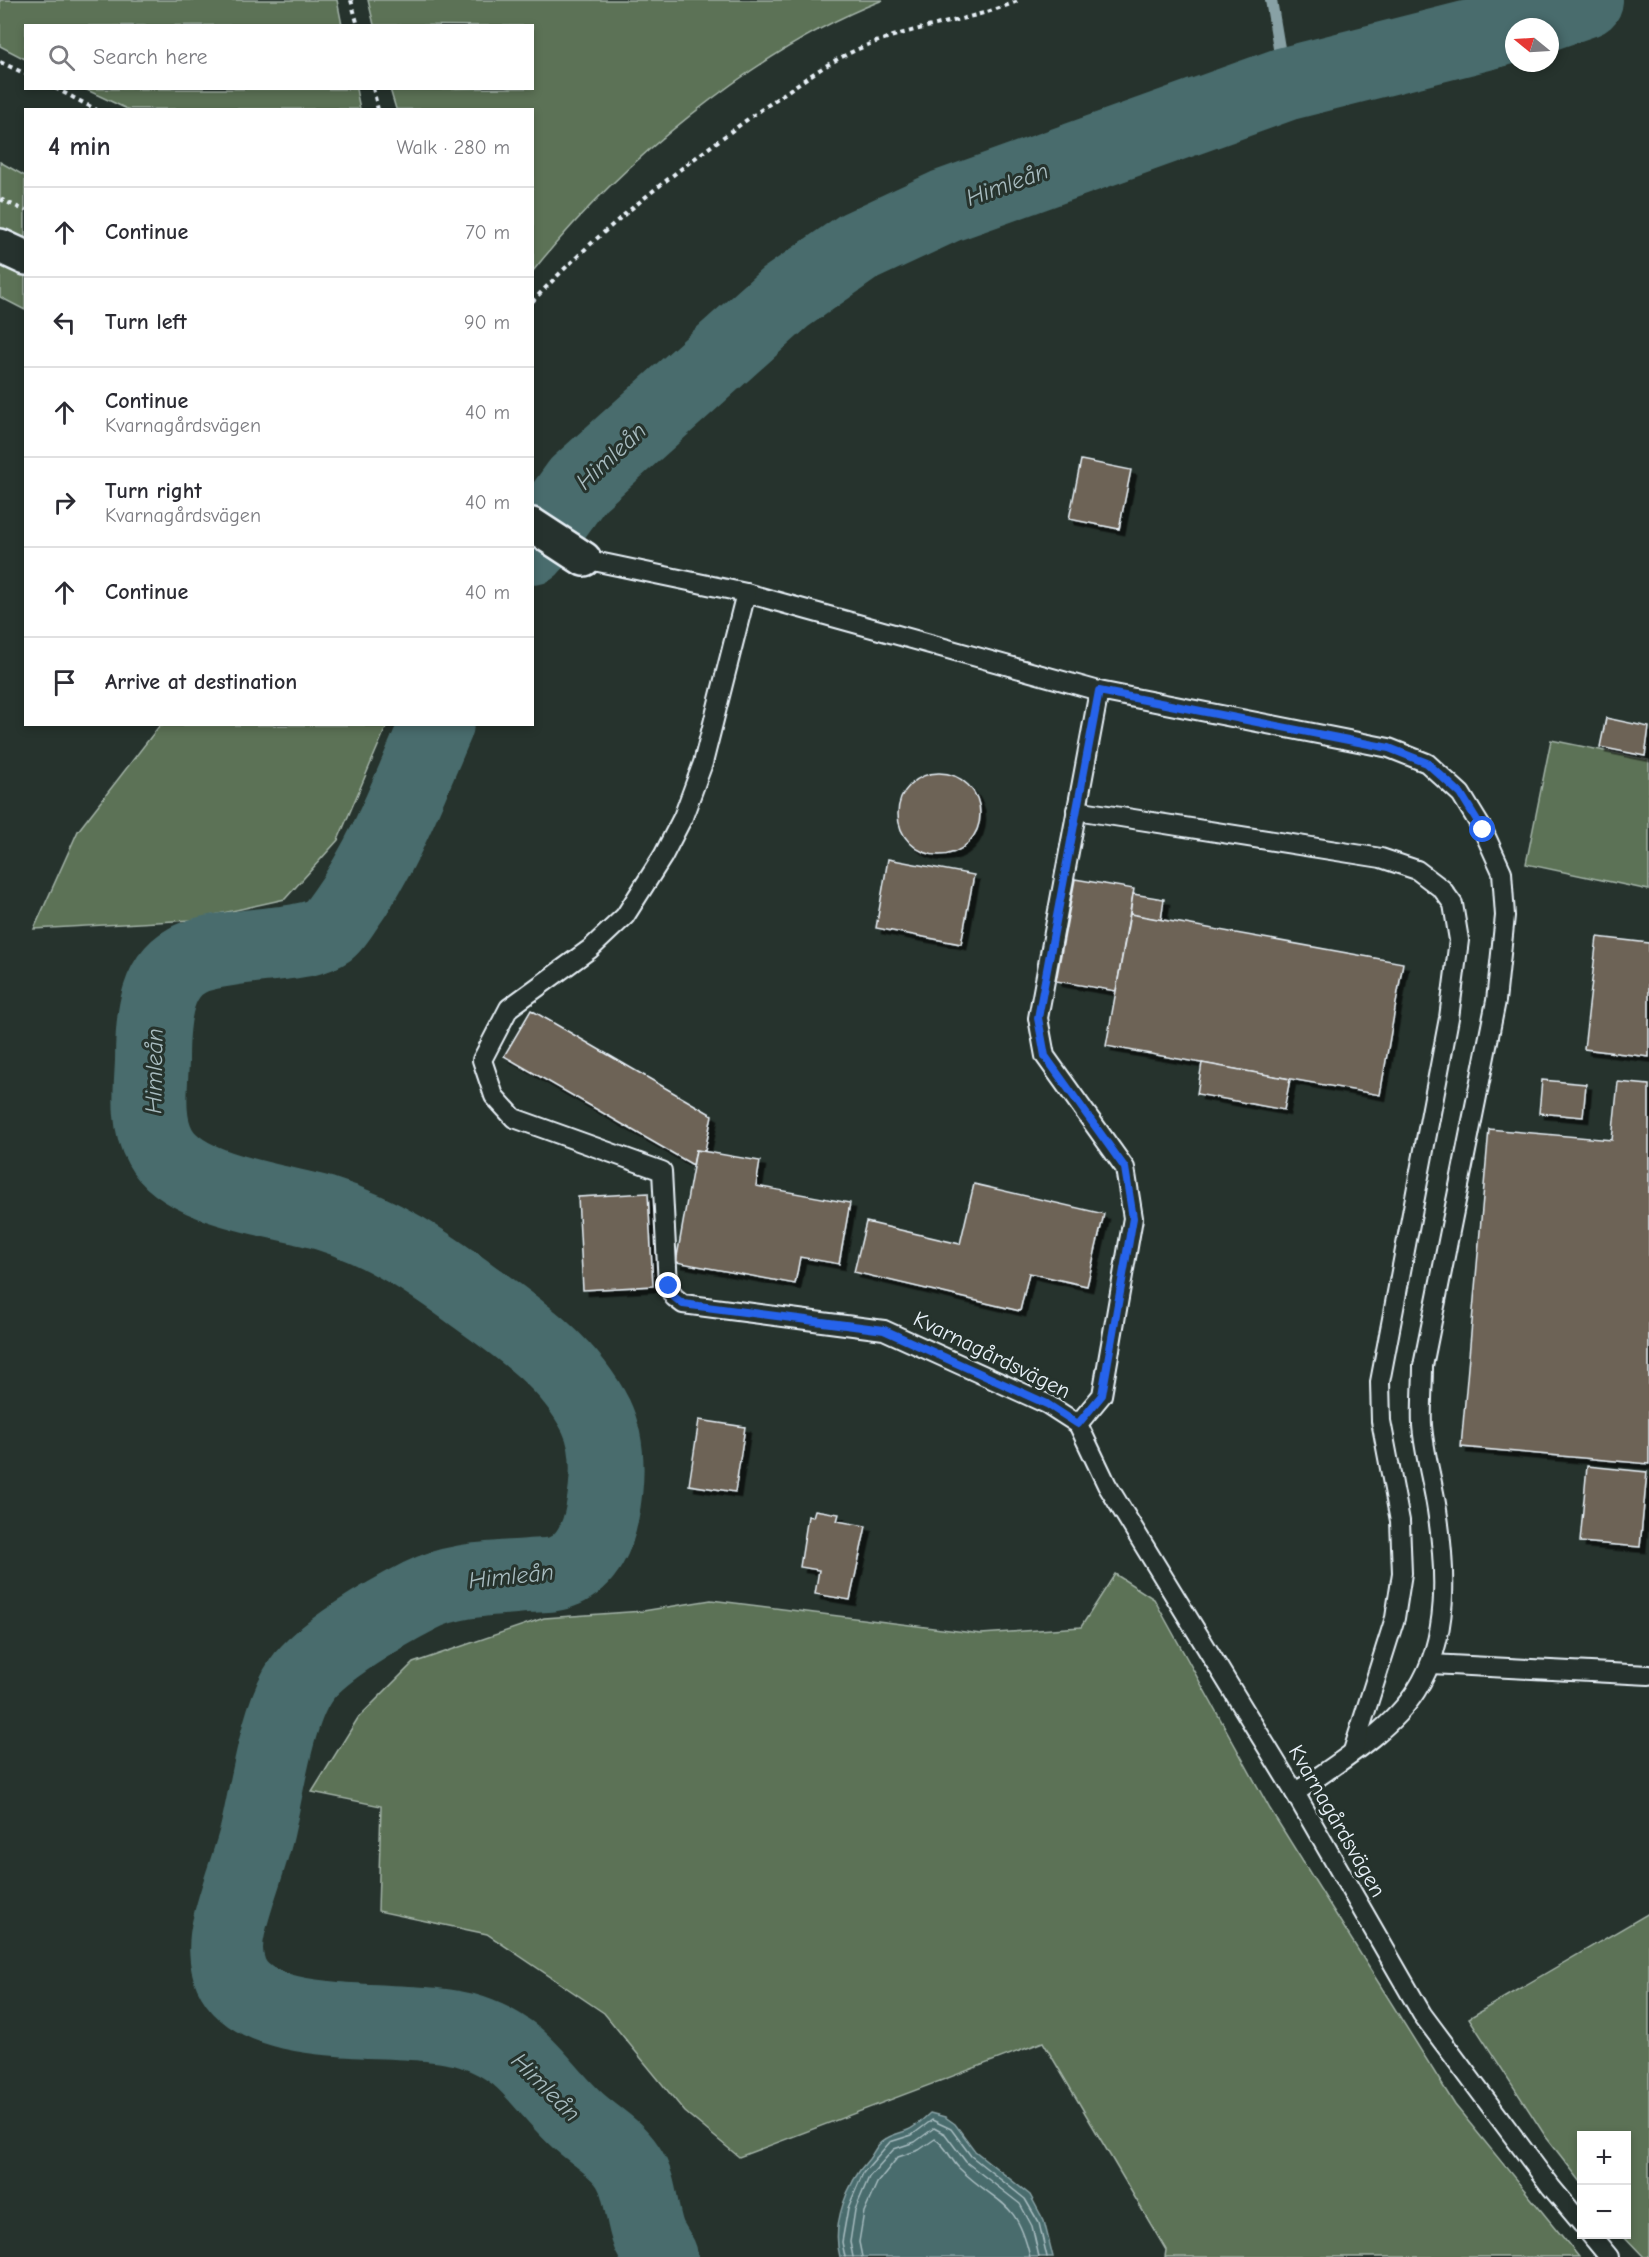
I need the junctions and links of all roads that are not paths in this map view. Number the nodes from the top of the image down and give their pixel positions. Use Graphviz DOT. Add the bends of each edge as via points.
graph roads {
  1 [pos="0,246"];
  2 [pos="24,257"];
  3 [pos="534,526"];
  4 [pos="584,559"];
  5 [pos="746,593"];
  6 [pos="1099,691"];
  7 [pos="1076,810"];
  8 [pos="1078,1424"];
  9 [pos="1431,1664"];
  10 [pos="1649,1675"];
  11 [pos="1353,1751"];
  12 [pos="1295,1793"];
  13 [pos="1577,2219"];
  14 [pos="1593,2239"];
  15 [pos="1609,2257"];
  1 -- 2 [label="street"];
  3 -- 4 [label="street"];
  4 -- 5 [label="lane"];
  5 -- 6 [label="lane"];
  5 -- 8 [label="lane, Kvarnagårdsvägen" via="704,763 683,817 626,916 590,949 509,1008 482,1060 494,1096 514,1118 662,1171 669,1286 683,1304 884,1330 1047,1404"];
  6 -- 7 [label="lane, Kvarnagårdsvägen"];
  6 -- 9 [label="lane" via="1389,748 1427,763 1461,794 1502,872 1505,916 1496,1001 1423,1366 1422,1425 1444,1568 1440,1631"];
  7 -- 8 [label="lane, Kvarnagårdsvägen" via="1038,1018 1045,1056 1125,1168 1133,1218 1102,1395"];
  7 -- 11 [label="lane" via="1381,858 1417,870 1442,889 1453,904 1459,940 1449,1018 1380,1382 1381,1421 1400,1521 1401,1573 1395,1618"];
  8 -- 12 [label="lane, Kvarnagårdsvägen" via="1107,1485"];
  9 -- 10 [label="lane"];
  9 -- 11 [label="lane" via="1416,1692 1395,1716"];
  11 -- 12 [label="lane"];
  12 -- 13 [label="lane, Kvarnagårdsvägen" via="1422,2014"];
  14 -- 15 [label="lane"];
}
